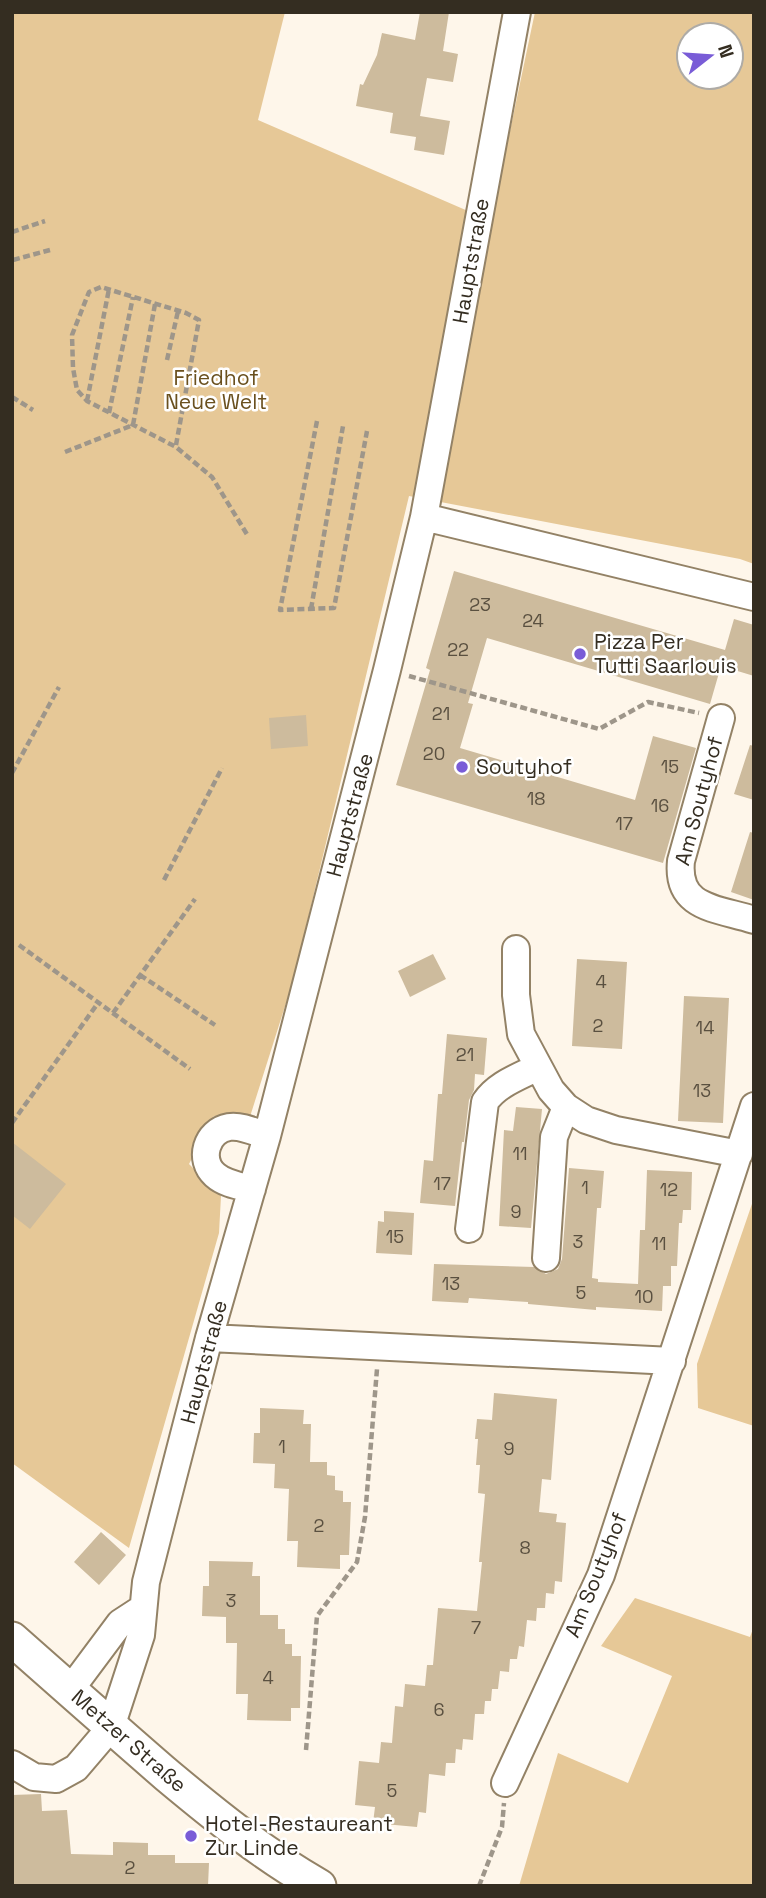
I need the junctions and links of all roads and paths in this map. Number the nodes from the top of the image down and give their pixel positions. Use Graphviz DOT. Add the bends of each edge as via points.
graph roads {
  1 [pos="517,12"];
  2 [pos="46,221"];
  3 [pos="12,232"];
  4 [pos="50,250"];
  5 [pos="13,260"];
  6 [pos="109,289"];
  7 [pos="134,297"];
  8 [pos="155,304"];
  9 [pos="178,311"];
  10 [pos="167,360"];
  11 [pos="12,397"];
  12 [pos="88,401"];
  13 [pos="33,410"];
  14 [pos="109,412"];
  15 [pos="317,421"];
  16 [pos="133,425"];
  17 [pos="343,426"];
  18 [pos="367,431"];
  19 [pos="176,444"];
  20 [pos="65,452"];
  21 [pos="424,517"];
  22 [pos="248,537"];
  23 [pos="754,597"];
  24 [pos="311,609"];
  25 [pos="429,682"];
  26 [pos="59,687"];
  27 [pos="721,718"];
  28 [pos="222,768"];
  29 [pos="12,773"];
  30 [pos="164,880"];
  31 [pos="195,899"];
  32 [pos="754,920"];
  33 [pos="19,945"];
  34 [pos="516,949"];
  35 [pos="140,975"];
  36 [pos="99,1003"];
  37 [pos="113,1013"];
  38 [pos="215,1025"];
  39 [pos="538,1067"];
  40 [pos="190,1069"];
  41 [pos="754,1106"];
  42 [pos="566,1107"];
  43 [pos="12,1123"];
  44 [pos="267,1136"];
  45 [pos="738,1154"];
  46 [pos="252,1189"];
  47 [pos="469,1229"];
  48 [pos="546,1258"];
  49 [pos="209,1338"];
  50 [pos="379,1347"];
  51 [pos="672,1361"];
  52 [pos="143,1608"];
  53 [pos="12,1639"];
  54 [pos="70,1690"];
  55 [pos="111,1727"];
  56 [pos="306,1750"];
  57 [pos="12,1764"];
  58 [pos="505,1783"];
  59 [pos="298,1881"];
  60 [pos="479,1886"];
  1 -- 21 [label="street, Hauptstraße"];
  2 -- 3 [label="path"];
  4 -- 5 [label="path"];
  6 -- 7 [label="path"];
  6 -- 12 [label="path"];
  6 -- 12 [label="path" via="89,292 72,335 78,390"];
  7 -- 8 [label="path"];
  7 -- 14 [label="path"];
  8 -- 9 [label="path"];
  8 -- 16 [label="path"];
  9 -- 10 [label="path"];
  9 -- 19 [label="path" via="199,320"];
  11 -- 13 [label="path"];
  12 -- 14 [label="path"];
  14 -- 16 [label="path"];
  15 -- 24 [label="path" via="280,610"];
  16 -- 20 [label="path"];
  16 -- 22 [label="path" via="176,447 212,477"];
  17 -- 24 [label="path"];
  18 -- 24 [label="path" via="334,608"];
  21 -- 23 [label="street"];
  21 -- 44 [label="street, Hauptstraße"];
  25 -- 27 [label="path" via="599,729 648,702"];
  26 -- 29 [label="path"];
  27 -- 32 [label="street, Am Soutyhof" via="679,876 694,901"];
  28 -- 30 [label="path"];
  31 -- 35 [label="path"];
  33 -- 36 [label="path"];
  34 -- 39 [label="street" via="521,1034"];
  35 -- 37 [label="path"];
  35 -- 38 [label="path"];
  36 -- 37 [label="path"];
  36 -- 43 [label="path"];
  37 -- 40 [label="path"];
  39 -- 42 [label="street"];
  39 -- 47 [label="street" via="501,1086 485,1102"];
  41 -- 45 [label="street, Am Soutyhof"];
  42 -- 45 [label="street" via="616,1130"];
  42 -- 48 [label="street" via="554,1137"];
  44 -- 46 [label="street, Hauptstraße"];
  44 -- 46 [label="street" via="230,1127 214,1135 206,1151 215,1176"];
  45 -- 51 [label="street, Am Soutyhof"];
  46 -- 49 [label="street, Hauptstraße"];
  49 -- 50 [label="street"];
  49 -- 52 [label="street, Hauptstraße"];
  50 -- 51 [label="street"];
  50 -- 56 [label="path" via="357,1562 317,1616"];
  51 -- 58 [label="street, Am Soutyhof" via="600,1575"];
  52 -- 54 [label="street" via="120,1623"];
  52 -- 55 [label="street, Hauptstraße" via="141,1635"];
  53 -- 54 [label="main road, Metzer Straße"];
  54 -- 55 [label="main road, Metzer Straße"];
  55 -- 57 [label="street" via="76,1768 56,1779 34,1777"];
  55 -- 59 [label="main road, Metzer Straße"];
  58 -- 60 [label="path" via="502,1827"];
}
